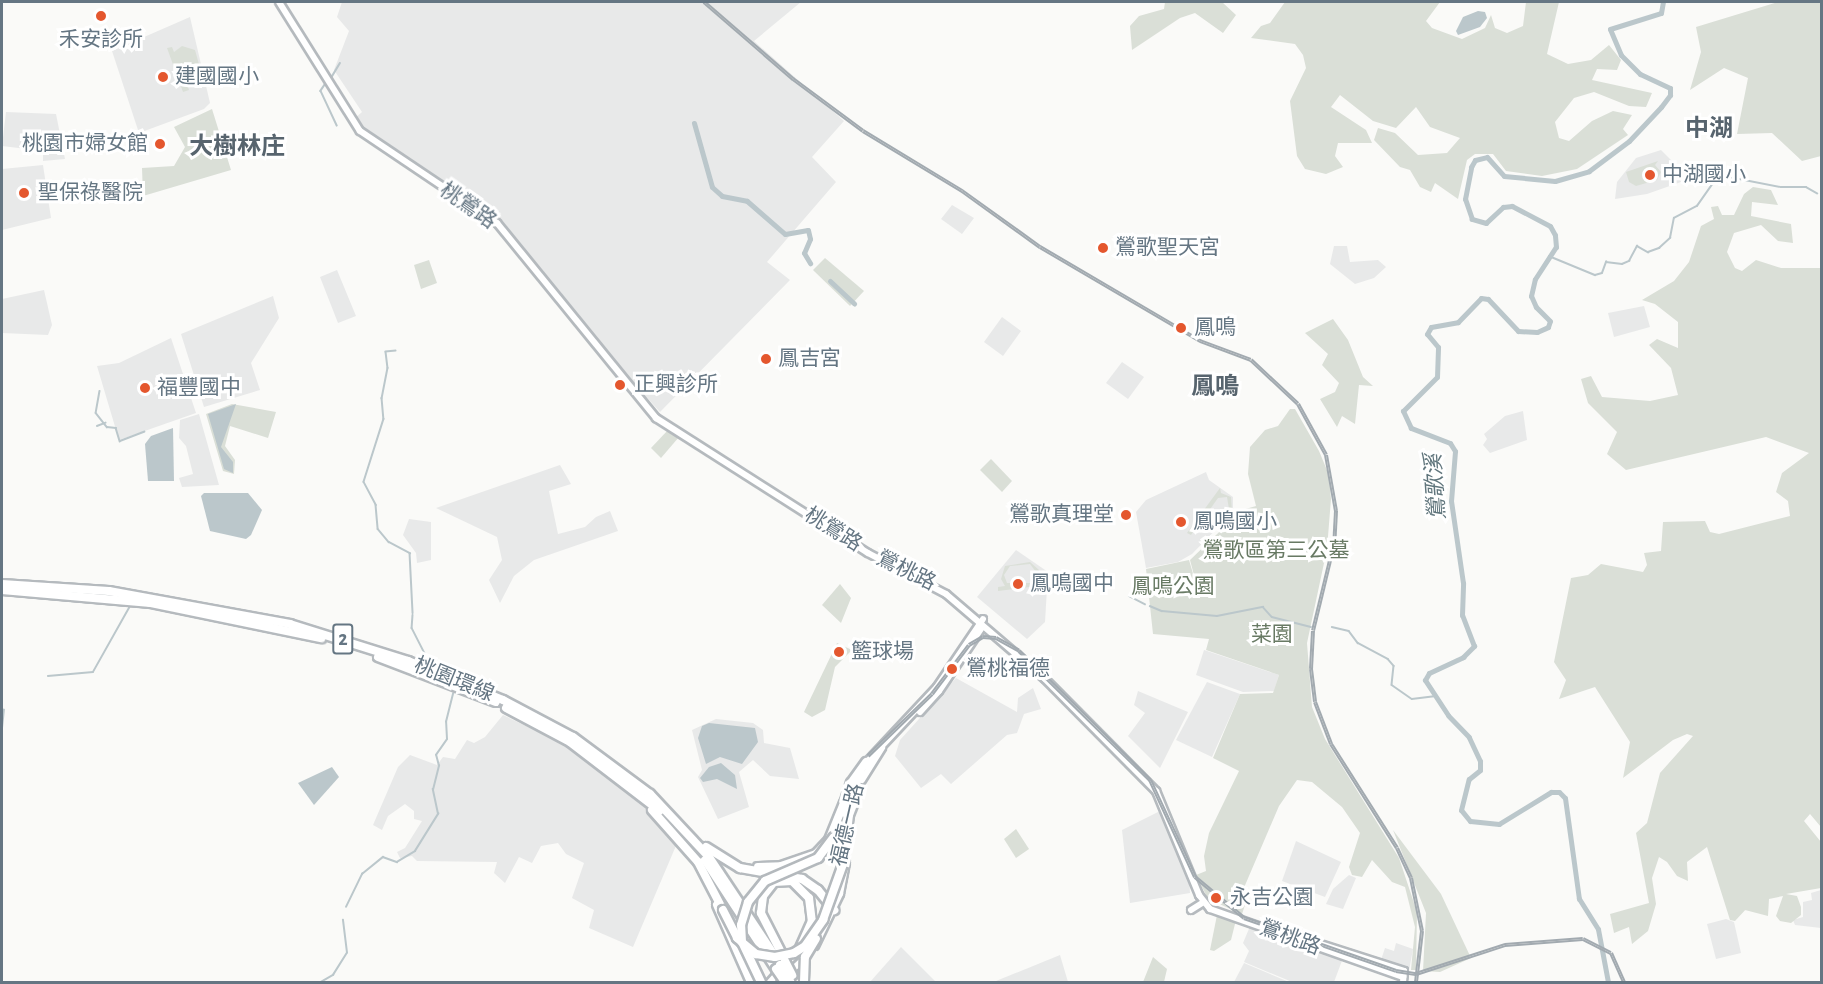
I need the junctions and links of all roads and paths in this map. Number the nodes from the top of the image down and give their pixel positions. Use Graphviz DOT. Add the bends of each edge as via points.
graph roads {
  1 [pos="279,2"];
  2 [pos="868,553"];
  3 [pos="2,584"];
  4 [pos="2,590"];
  5 [pos="984,621"];
  6 [pos="866,762"];
  7 [pos="858,790"];
  8 [pos="844,803"];
  9 [pos="694,844"];
  10 [pos="698,862"];
  11 [pos="843,864"];
  12 [pos="829,896"];
  13 [pos="838,898"];
  14 [pos="1204,902"];
  15 [pos="834,910"];
  16 [pos="1191,910"];
  17 [pos="800,948"];
  18 [pos="737,955"];
  19 [pos="780,965"];
  20 [pos="1403,977"];
  21 [pos="791,981"];
  22 [pos="746,982"];
  23 [pos="751,982"];
  24 [pos="761,982"];
  25 [pos="770,982"];
  26 [pos="779,982"];
  27 [pos="804,982"];
  1 -- 2 [label="main road, 桃鶯路" via="360,131 496,223 656,418"];
  2 -- 5 [label="main road, 鶯桃路" via="948,592"];
  3 -- 9 [label="highway, 桃園環線 / 2" via="152,597 290,624 466,683 537,717 605,758 650,794"];
  4 -- 9 [label="highway, 桃園環線 / 2" via="150,603 232,616 346,645 501,705 570,741 627,782"];
  5 -- 6 [label="main road, 福德一路" via="932,692"];
  5 -- 7 [label="main road, 福德一路" via="933,698 883,746"];
  5 -- 14 [label="main road, 鶯桃路" via="1156,791"];
  5 -- 20 [label="main road, 鶯桃路" via="1156,785 1197,884 1212,906"];
  6 -- 8 [label="highway"];
  6 -- 12 [label="main road, 福德一路" via="851,794"];
  7 -- 11 [label="highway"];
  7 -- 13 [label="main road, 福德一路"];
  8 -- 9 [label="highway" via="825,845 816,854 796,862 768,867 739,864"];
  8 -- 24 [label="highway, bridge" via="834,837 818,858 765,881 744,910 742,942"];
  9 -- 10 [label="highway"];
  9 -- 12 [label="highway" via="726,862 802,879"];
  9 -- 19 [label="highway, 桃園環線 / 2" via="745,907"];
  10 -- 11 [label="highway, bridge" via="737,938 756,954 775,957 805,946 823,920"];
  10 -- 18 [label="highway"];
  11 -- 27 [label="highway, bridge" via="831,910 805,957"];
  12 -- 13 [label="main road"];
  12 -- 15 [label="highway"];
  12 -- 17 [label="main road, 福德一路"];
  13 -- 15 [label="main road, 福德一路"];
  14 -- 16 [label="main road"];
  14 -- 20 [label="main road, 鶯桃路" via="1230,917"];
  15 -- 26 [label="main road, 福德一路" via="814,948"];
  17 -- 19 [label="highway" via="812,921 809,898 792,881 774,882 763,896 761,913"];
  17 -- 25 [label="main road, 福德一路"];
  18 -- 22 [label="highway"];
  18 -- 23 [label="highway"];
  19 -- 21 [label="highway, 桃園環線 / 2, bridge"];
}
